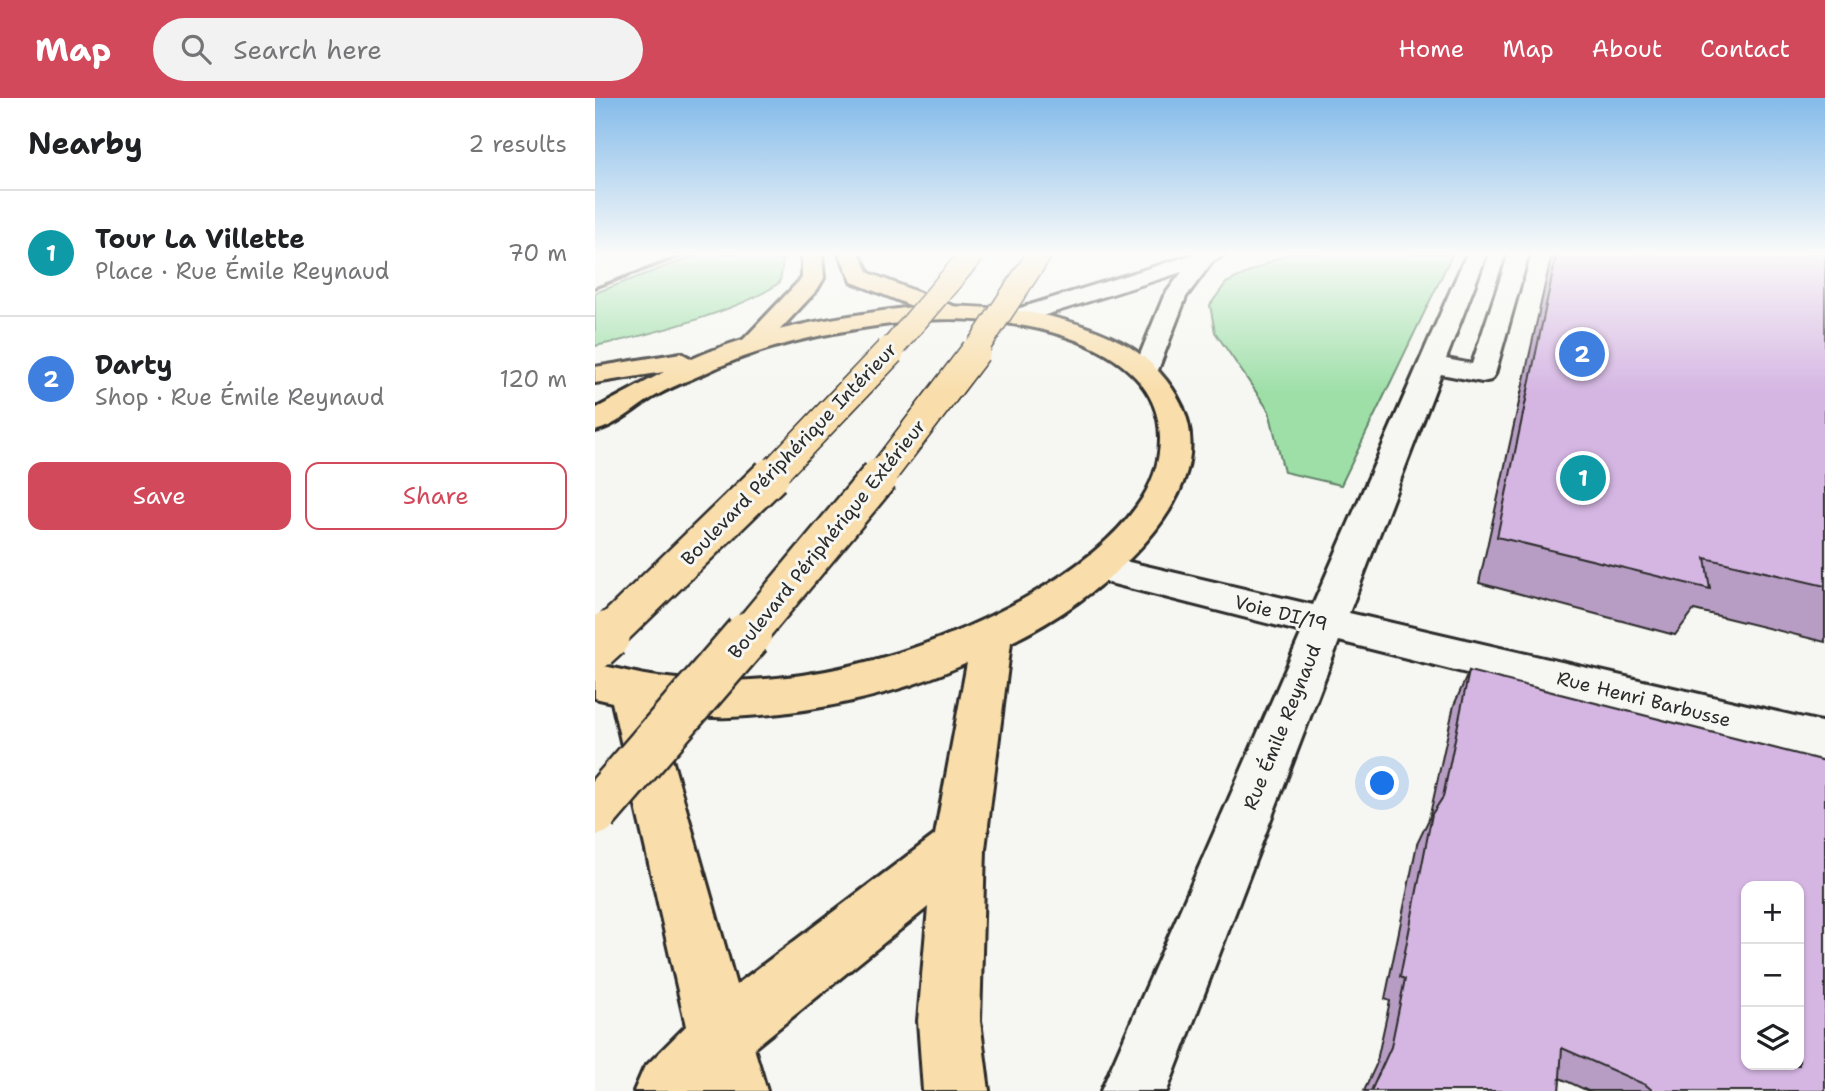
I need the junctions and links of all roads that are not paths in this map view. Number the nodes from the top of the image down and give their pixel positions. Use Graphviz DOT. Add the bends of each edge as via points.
graph roads {
  1 [pos="797,299"];
  2 [pos="916,299"];
  3 [pos="935,299"];
  4 [pos="1010,299"];
  5 [pos="1072,299"];
  6 [pos="1174,299"];
  7 [pos="1458,299"];
  8 [pos="1505,299"];
  9 [pos="950,313"];
  10 [pos="1015,317"];
  11 [pos="751,346"];
  12 [pos="724,355"];
  13 [pos="1431,364"];
  14 [pos="649,366"];
  15 [pos="1146,372"];
  16 [pos="595,375"];
  17 [pos="595,397"];
  18 [pos="595,422"];
  19 [pos="1099,568"];
  20 [pos="1325,623"];
  21 [pos="992,635"];
  22 [pos="595,646"];
  23 [pos="1463,654"];
  24 [pos="613,685"];
  25 [pos="1825,743"];
  26 [pos="595,812"];
  27 [pos="958,849"];
  28 [pos="728,1063"];
  29 [pos="667,1091"];
  30 [pos="956,1091"];
  31 [pos="1133,1091"];
  1 -- 11 [label="main road"];
  2 -- 9 [label="main road"];
  3 -- 22 [label="main road, Boulevard Périphérique Intérieur, bridge" via="788,460"];
  4 -- 26 [label="main road, Boulevard Périphérique Extérieur, bridge" via="972,358 882,474"];
  5 -- 10 [label="street"];
  6 -- 15 [label="street"];
  7 -- 13 [label="street, Rue Émile Reynaud"];
  8 -- 13 [label="street" via="1482,374"];
  9 -- 10 [label="main road"];
  9 -- 11 [label="main road" via="833,324"];
  10 -- 15 [label="main road" via="1103,342"];
  11 -- 12 [label="main road"];
  12 -- 14 [label="main road"];
  12 -- 18 [label="main road" via="644,391"];
  13 -- 20 [label="street, Rue Émile Reynaud"];
  14 -- 16 [label="main road"];
  14 -- 17 [label="main road"];
  15 -- 19 [label="main road" via="1170,409 1174,455 1153,509"];
  19 -- 20 [label="street, Voie DI/19"];
  19 -- 21 [label="main road" via="1034,614"];
  20 -- 23 [label="street, Voie DI/19"];
  20 -- 31 [label="street, Rue Émile Reynaud"];
  21 -- 24 [label="main road" via="893,673 784,694 678,696"];
  21 -- 27 [label="main road"];
  23 -- 25 [label="street, Rue Henri Barbusse"];
  24 -- 28 [label="main road"];
  27 -- 28 [label="main road"];
  27 -- 30 [label="main road" via="949,1021"];
  28 -- 29 [label="main road"];
}
